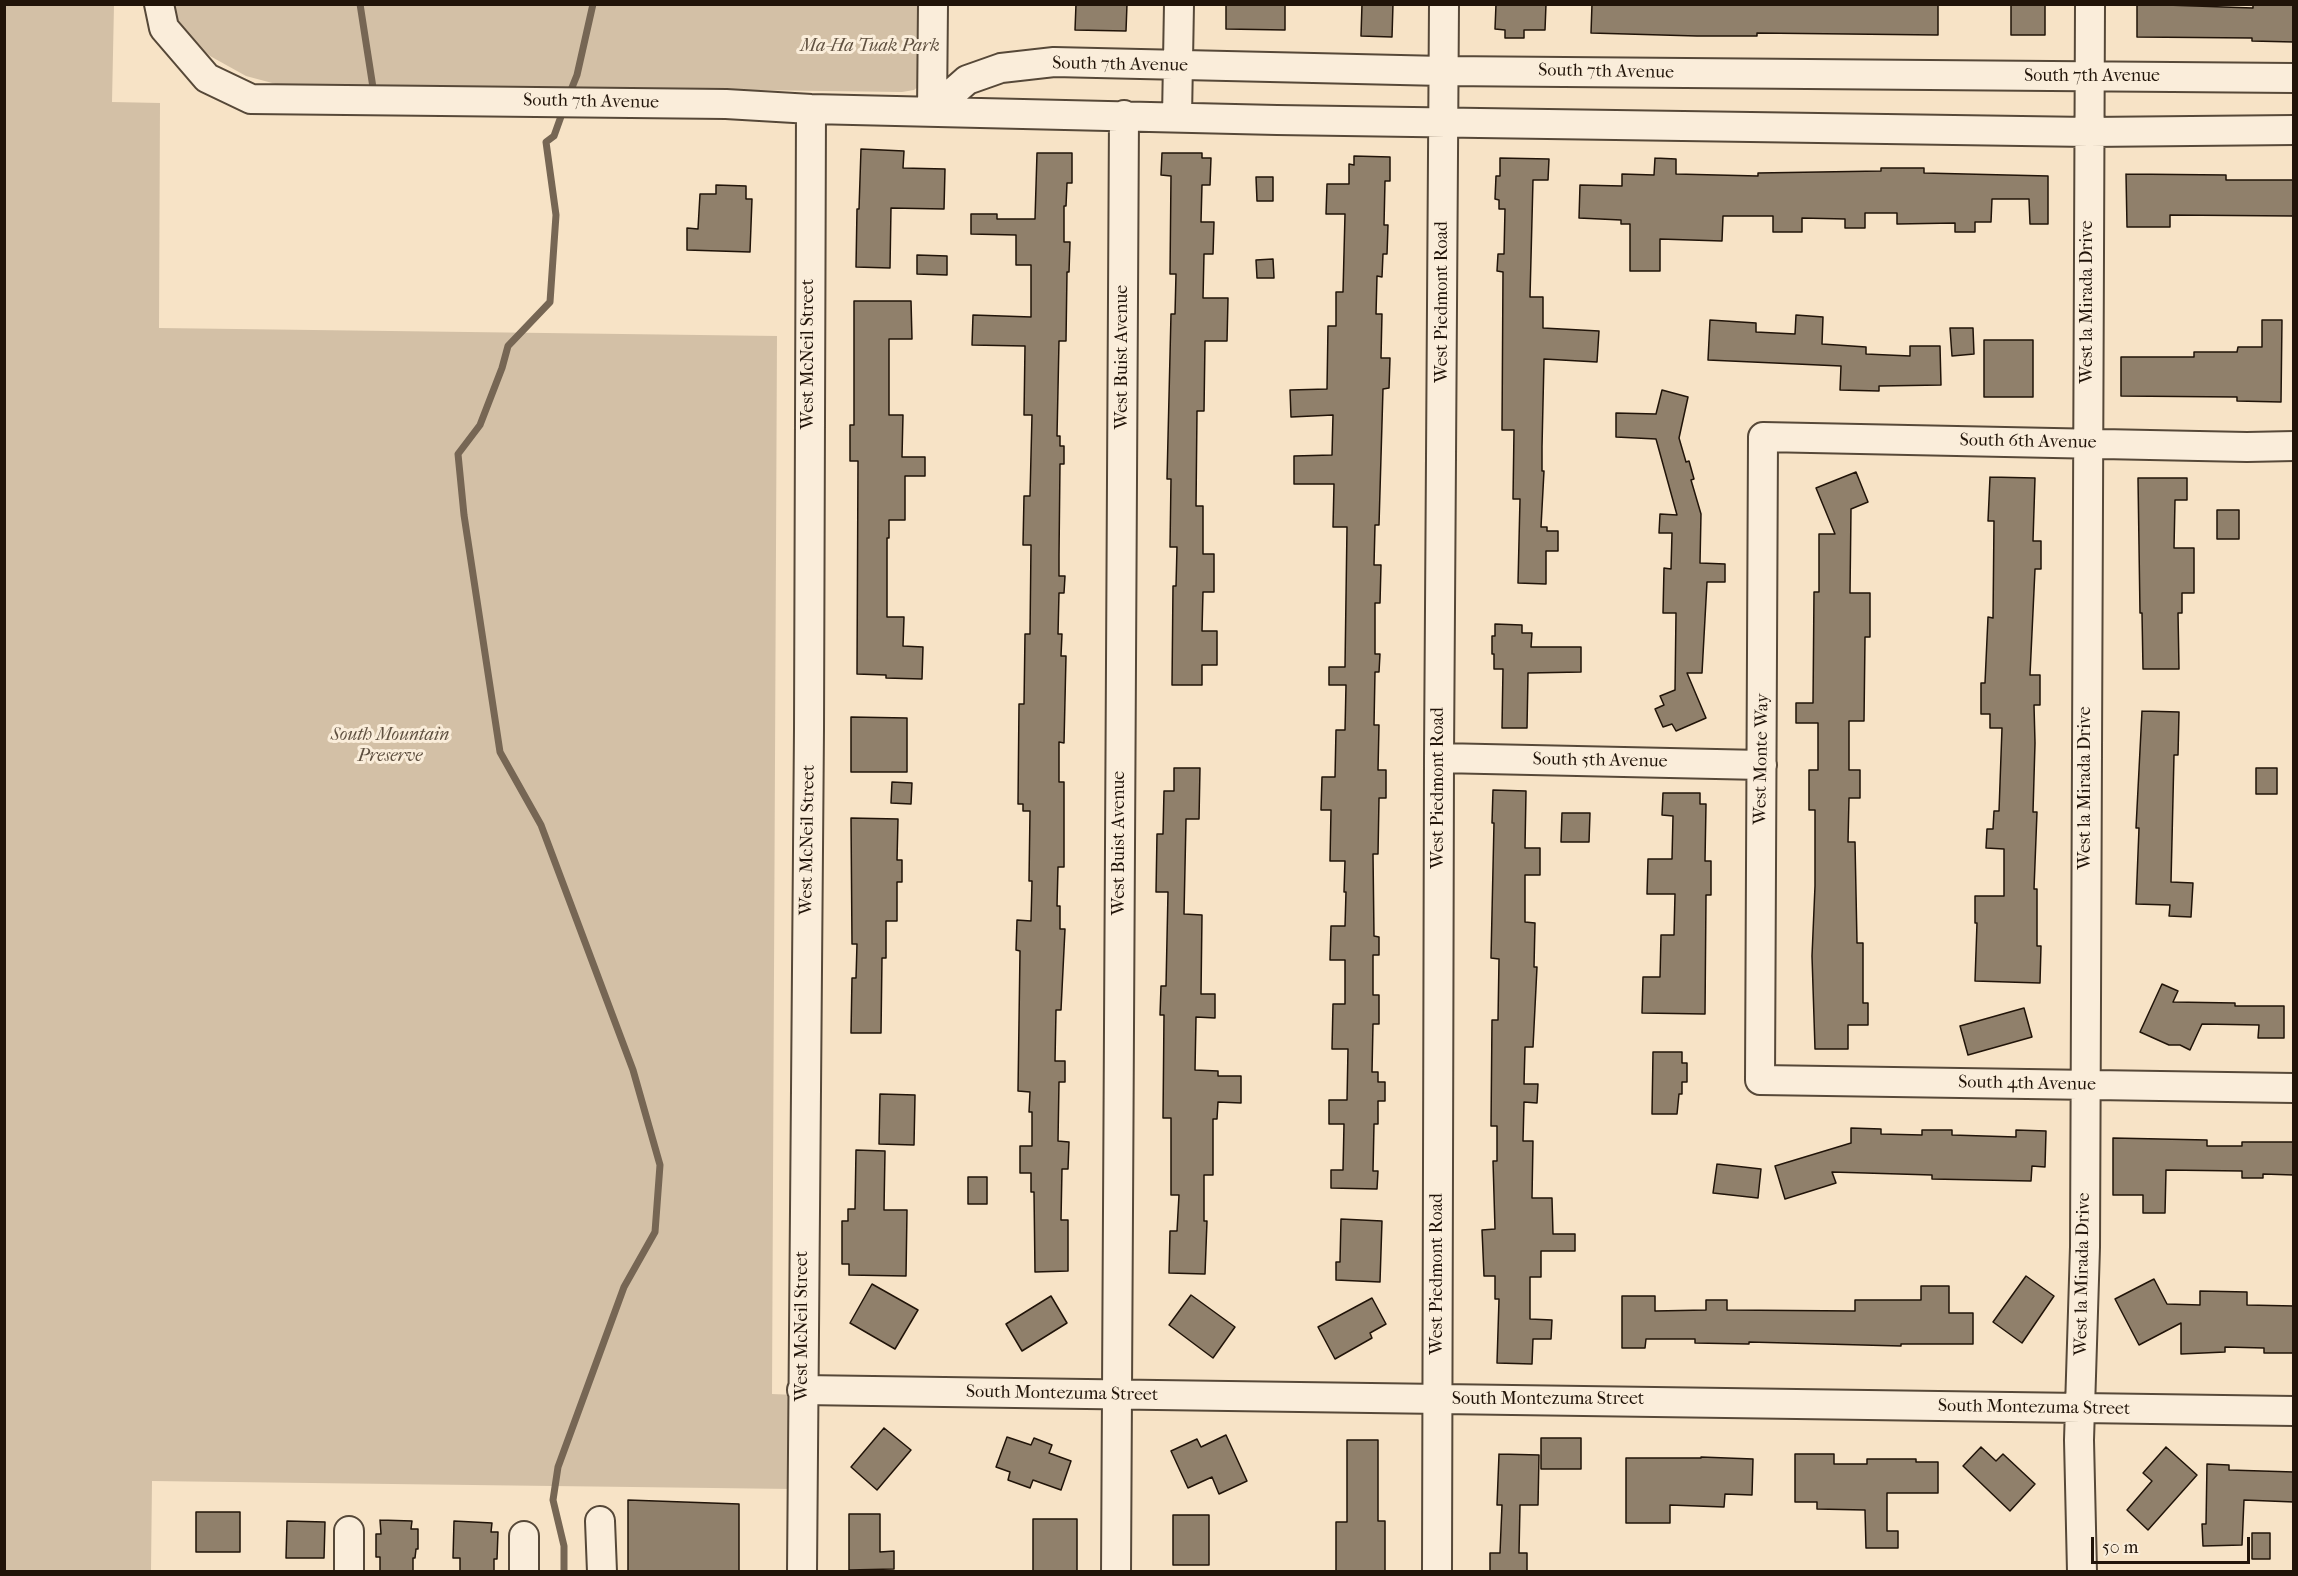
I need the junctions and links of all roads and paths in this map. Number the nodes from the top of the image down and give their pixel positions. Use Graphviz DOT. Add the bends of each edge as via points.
graph roads {
  1 [pos="159,4"];
  2 [pos="933,4"];
  3 [pos="1179,4"];
  4 [pos="1444,4"];
  5 [pos="2090,4"];
  6 [pos="1178,66"];
  7 [pos="1443,71"];
  8 [pos="2090,77"];
  9 [pos="2294,78"];
  10 [pos="811,109"];
  11 [pos="932,111"];
  12 [pos="1124,115"];
  13 [pos="1177,117"];
  14 [pos="1444,122"];
  15 [pos="2294,129"];
  16 [pos="2089,132"];
  17 [pos="1763,437"];
  18 [pos="2088,444"];
  19 [pos="2294,446"];
  20 [pos="1439,758"];
  21 [pos="1762,765"];
  22 [pos="1760,1080"];
  23 [pos="2084,1086"];
  24 [pos="2294,1088"];
  25 [pos="802,1390"];
  26 [pos="1117,1395"];
  27 [pos="1438,1400"];
  28 [pos="2080,1408"];
  29 [pos="2294,1411"];
  30 [pos="600,1521"];
  31 [pos="349,1531"];
  32 [pos="524,1536"];
  33 [pos="348,1572"];
  34 [pos="524,1572"];
  35 [pos="602,1572"];
  36 [pos="802,1572"];
  37 [pos="1116,1572"];
  38 [pos="1437,1572"];
  39 [pos="2082,1572"];
  1 -- 10 [label="street, South 7th Avenue" via="164,28 207,78 251,99 720,104"];
  2 -- 11 [label="street"];
  3 -- 6 [label="street"];
  4 -- 7 [label="street, West Piedmont Road"];
  5 -- 8 [label="street, West la Mirada Drive"];
  6 -- 7 [label="street, South 7th Avenue"];
  6 -- 11 [label="street, South 7th Avenue" via="1054,62 1001,68 967,80"];
  6 -- 13 [label="street"];
  7 -- 8 [label="street, South 7th Avenue"];
  7 -- 14 [label="street, West Piedmont Road"];
  8 -- 9 [label="street, South 7th Avenue"];
  8 -- 16 [label="street, West la Mirada Drive"];
  10 -- 11 [label="street, South 7th Avenue"];
  10 -- 25 [label="street, West McNeil Street"];
  11 -- 12 [label="street, South 7th Avenue"];
  12 -- 13 [label="street, South 7th Avenue"];
  12 -- 26 [label="street, West Buist Avenue"];
  13 -- 14 [label="street, South 7th Avenue"];
  14 -- 16 [label="street, South 7th Avenue"];
  14 -- 20 [label="street, West Piedmont Road"];
  15 -- 16 [label="street, South 7th Avenue"];
  16 -- 18 [label="street, West la Mirada Drive"];
  17 -- 18 [label="street, South 6th Avenue"];
  17 -- 21 [label="street, West Monte Way"];
  18 -- 19 [label="street, South 6th Avenue"];
  18 -- 23 [label="street, West la Mirada Drive"];
  20 -- 21 [label="street, South 5th Avenue"];
  20 -- 27 [label="street, West Piedmont Road"];
  21 -- 22 [label="street, West Monte Way"];
  22 -- 23 [label="street, South 4th Avenue"];
  23 -- 24 [label="street, South 4th Avenue"];
  23 -- 28 [label="street, West la Mirada Drive"];
  25 -- 26 [label="street, South Montezuma Street"];
  25 -- 36 [label="street, West McNeil Street"];
  26 -- 27 [label="street, South Montezuma Street"];
  26 -- 37 [label="street, West Buist Avenue"];
  27 -- 28 [label="street, South Montezuma Street"];
  27 -- 38 [label="street, West Piedmont Road"];
  28 -- 29 [label="street, South Montezuma Street"];
  28 -- 39 [label="street, West la Mirada Drive"];
  30 -- 35 [label="street"];
  31 -- 33 [label="street"];
  32 -- 34 [label="street"];
}
